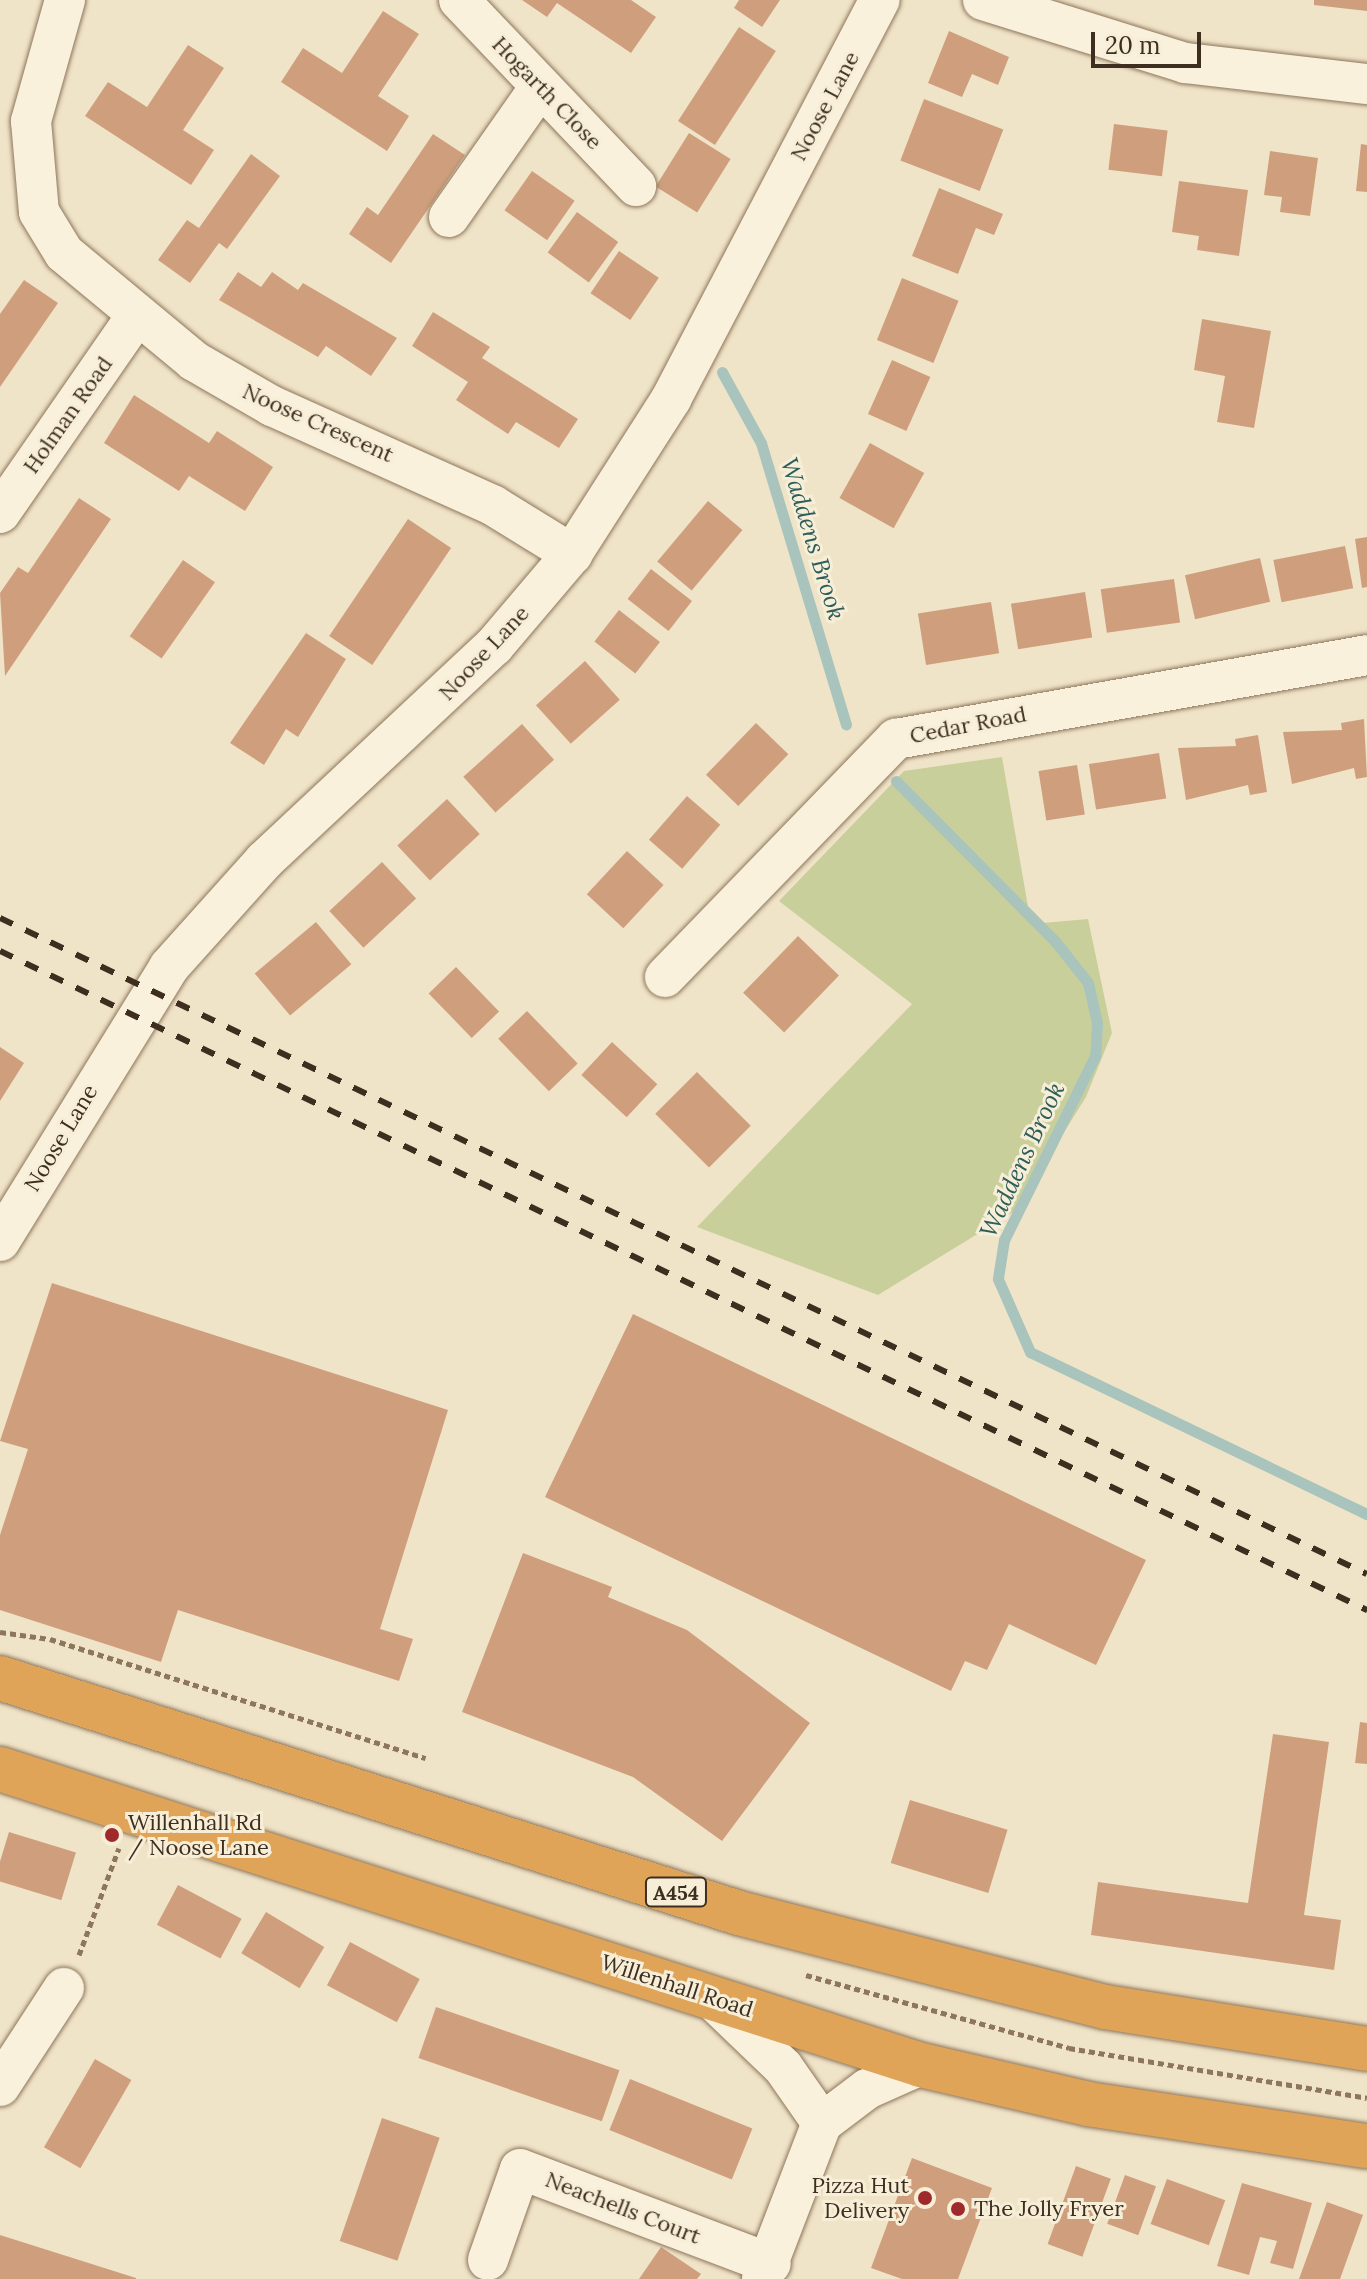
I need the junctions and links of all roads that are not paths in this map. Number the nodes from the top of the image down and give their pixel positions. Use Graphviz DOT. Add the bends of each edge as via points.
graph roads {
  1 [pos="65,0"];
  2 [pos="459,0"];
  3 [pos="880,0"];
  4 [pos="983,0"];
  5 [pos="1367,84"];
  6 [pos="540,87"];
  7 [pos="636,186"];
  8 [pos="449,217"];
  9 [pos="135,318"];
  10 [pos="0,513"];
  11 [pos="572,554"];
  12 [pos="1367,655"];
  13 [pos="665,977"];
  14 [pos="0,1241"];
  15 [pos="0,1678"];
  16 [pos="0,1769"];
  17 [pos="64,1988"];
  18 [pos="711,1998"];
  19 [pos="1367,2049"];
  20 [pos="921,2065"];
  21 [pos="0,2086"];
  22 [pos="822,2123"];
  23 [pos="1367,2146"];
  24 [pos="488,2260"];
  25 [pos="766,2272"];
  1 -- 9 [label="street, Noose Crescent" via="31,121 39,212 64,253"];
  2 -- 6 [label="street, Hogarth Close"];
  3 -- 11 [label="street, Noose Lane" via="671,399"];
  4 -- 5 [label="street" via="1185,63"];
  6 -- 7 [label="street, Hogarth Close"];
  6 -- 8 [label="street"];
  9 -- 10 [label="street, Holman Road"];
  9 -- 11 [label="street, Noose Crescent" via="272,406 416,467"];
  11 -- 14 [label="street, Noose Lane" via="494,646 264,861 169,967"];
  12 -- 13 [label="street, Cedar Road" via="896,739"];
  15 -- 19 [label="highway, A454" via="783,1925 1105,2007"];
  16 -- 18 [label="highway, Willenhall Road" via="407,1894"];
  17 -- 21 [label="street"];
  18 -- 20 [label="highway, Willenhall Road"];
  18 -- 22 [label="street" via="783,2067"];
  20 -- 22 [label="street" via="867,2089"];
  20 -- 23 [label="highway, Willenhall Road" via="1088,2104"];
  22 -- 25 [label="street"];
  24 -- 25 [label="street, Neachells Court" via="520,2169"];
}
